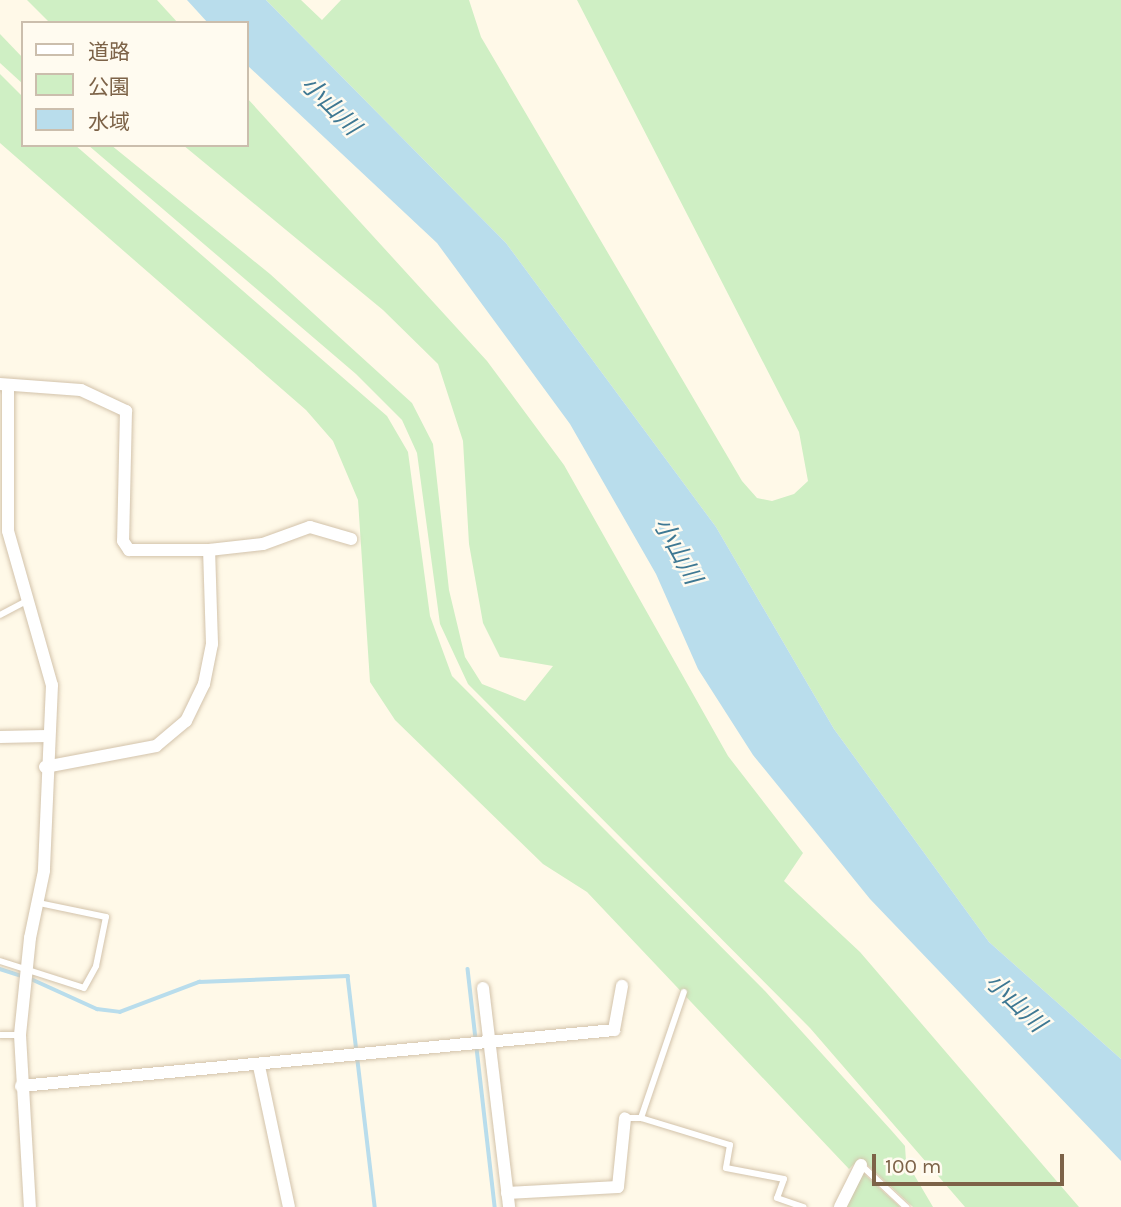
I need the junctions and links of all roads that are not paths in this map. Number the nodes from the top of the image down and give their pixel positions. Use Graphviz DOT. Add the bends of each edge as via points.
graph roads {
  1 [pos="4,384"];
  2 [pos="351,539"];
  3 [pos="209,550"];
  4 [pos="28,600"];
  5 [pos="0,615"];
  6 [pos="47,736"];
  7 [pos="0,737"];
  8 [pos="45,767"];
  9 [pos="39,903"];
  10 [pos="0,961"];
  11 [pos="27,968"];
  12 [pos="622,986"];
  13 [pos="484,988"];
  14 [pos="684,992"];
  15 [pos="0,1035"];
  16 [pos="20,1035"];
  17 [pos="489,1042"];
  18 [pos="259,1066"];
  19 [pos="21,1086"];
  20 [pos="625,1118"];
  21 [pos="641,1118"];
  22 [pos="861,1165"];
  23 [pos="508,1193"];
  24 [pos="30,1207"];
  25 [pos="289,1207"];
  26 [pos="509,1207"];
  27 [pos="803,1207"];
  28 [pos="840,1207"];
  29 [pos="906,1207"];
  1 -- 3 [label="street" via="81,390 126,411 122,541 129,550"];
  1 -- 4 [label="street" via="3,503 13,559"];
  2 -- 3 [label="street" via="310,527 263,544"];
  3 -- 8 [label="street" via="210,663 186,721 156,746"];
  4 -- 5 [label="lane"];
  4 -- 6 [label="street" via="51,673"];
  6 -- 7 [label="street"];
  6 -- 8 [label="street"];
  8 -- 9 [label="street"];
  9 -- 11 [label="street"];
  9 -- 11 [label="lane" via="106,917 96,966 83,988"];
  10 -- 11 [label="lane"];
  11 -- 16 [label="street"];
  12 -- 17 [label="street" via="614,1030"];
  13 -- 17 [label="street"];
  14 -- 21 [label="lane"];
  15 -- 16 [label="lane"];
  16 -- 19 [label="street"];
  17 -- 18 [label="street"];
  17 -- 23 [label="street"];
  18 -- 19 [label="street"];
  18 -- 25 [label="street"];
  19 -- 24 [label="street"];
  20 -- 21 [label="lane"];
  20 -- 23 [label="street" via="618,1187"];
  21 -- 27 [label="lane" via="730,1145 726,1168 784,1179 777,1198"];
  22 -- 28 [label="street"];
  22 -- 29 [label="lane"];
  23 -- 26 [label="street"];
}
